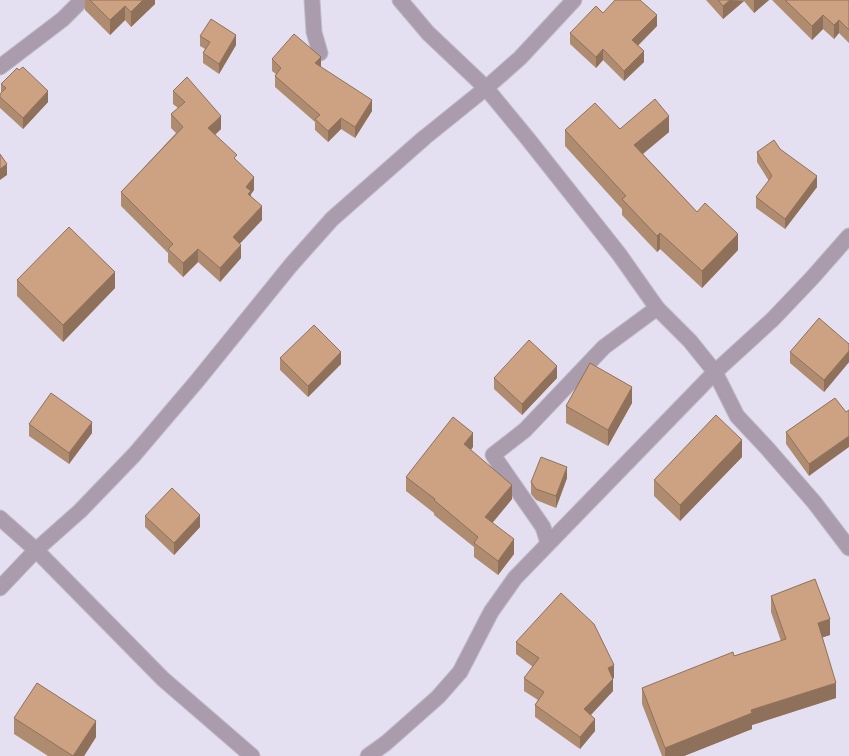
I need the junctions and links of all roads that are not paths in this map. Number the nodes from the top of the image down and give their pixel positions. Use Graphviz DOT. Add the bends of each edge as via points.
graph roads {
  1 [pos="82,0"];
  2 [pos="312,0"];
  3 [pos="400,0"];
  4 [pos="574,0"];
  5 [pos="320,53"];
  6 [pos="0,68"];
  7 [pos="486,88"];
  8 [pos="849,236"];
  9 [pos="657,308"];
  10 [pos="714,372"];
  11 [pos="0,518"];
  12 [pos="548,543"];
  13 [pos="849,548"];
  14 [pos="36,550"];
  15 [pos="0,588"];
  16 [pos="252,756"];
  17 [pos="368,756"];
  1 -- 6 [label="street"];
  2 -- 5 [label="street" via="314,32"];
  3 -- 7 [label="street" via="428,33"];
  4 -- 7 [label="street" via="520,58"];
  7 -- 9 [label="street" via="573,194"];
  7 -- 14 [label="street" via="332,219 134,455 80,511"];
  8 -- 10 [label="street" via="773,318"];
  9 -- 10 [label="street" via="690,341"];
  9 -- 12 [label="street" via="604,347 525,430 493,456 543,527"];
  10 -- 12 [label="street"];
  10 -- 13 [label="street" via="736,416 814,502"];
  11 -- 14 [label="street"];
  12 -- 17 [label="street" via="515,578 491,612 460,672 438,697"];
  14 -- 15 [label="street"];
  14 -- 16 [label="street" via="163,679"];
}
